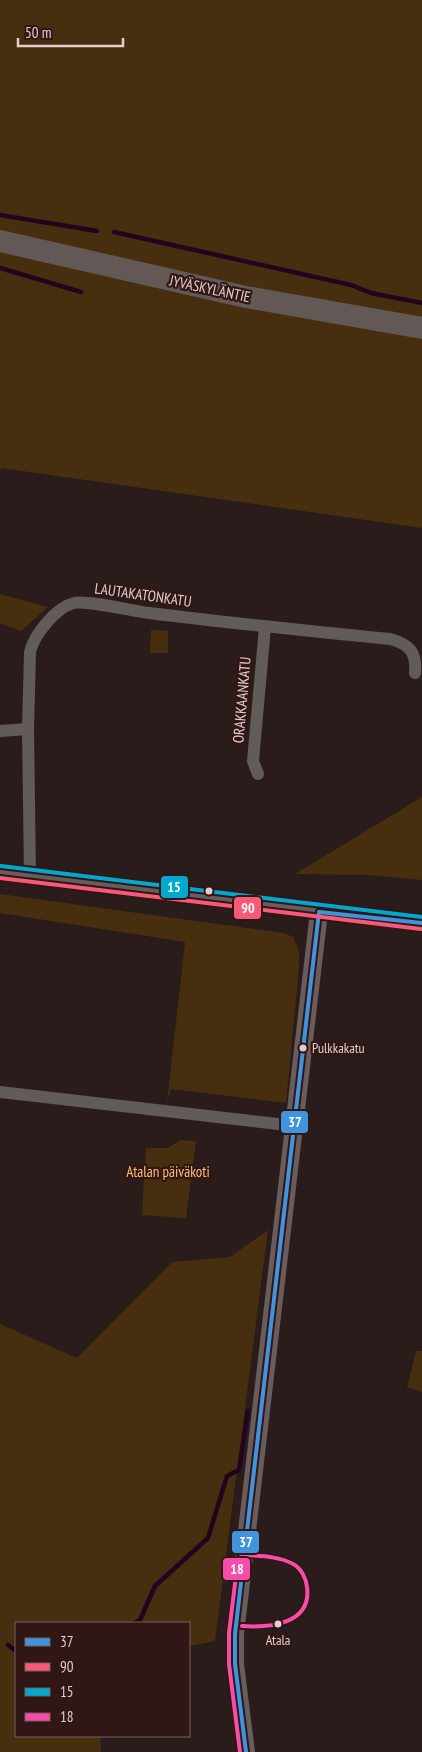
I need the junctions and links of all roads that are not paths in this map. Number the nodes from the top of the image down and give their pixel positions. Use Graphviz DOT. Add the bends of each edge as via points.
graph roads {
  1 [pos="0,241"];
  2 [pos="422,328"];
  3 [pos="265,627"];
  4 [pos="415,673"];
  5 [pos="28,729"];
  6 [pos="0,731"];
  7 [pos="258,774"];
  8 [pos="0,872"];
  9 [pos="30,876"];
  10 [pos="319,912"];
  11 [pos="422,923"];
  12 [pos="0,1092"];
  13 [pos="295,1126"];
  14 [pos="246,1752"];
  1 -- 2 [label="highway, JYVÄSKYLÄNTIE" via="246,297"];
  3 -- 4 [label="street, LAUTAKATONKATU" via="402,642 414,654"];
  3 -- 5 [label="street, LAUTAKATONKATU" via="73,603 63,608 33,640"];
  3 -- 7 [label="street, ORAKKAANKATU" via="253,761"];
  5 -- 6 [label="street"];
  5 -- 9 [label="street, LAUTAKATONKATU"];
  8 -- 9 [label="street"];
  9 -- 10 [label="street"];
  10 -- 11 [label="street"];
  10 -- 13 [label="street"];
  12 -- 13 [label="street"];
  13 -- 14 [label="street" via="235,1634 235,1664"];
}
